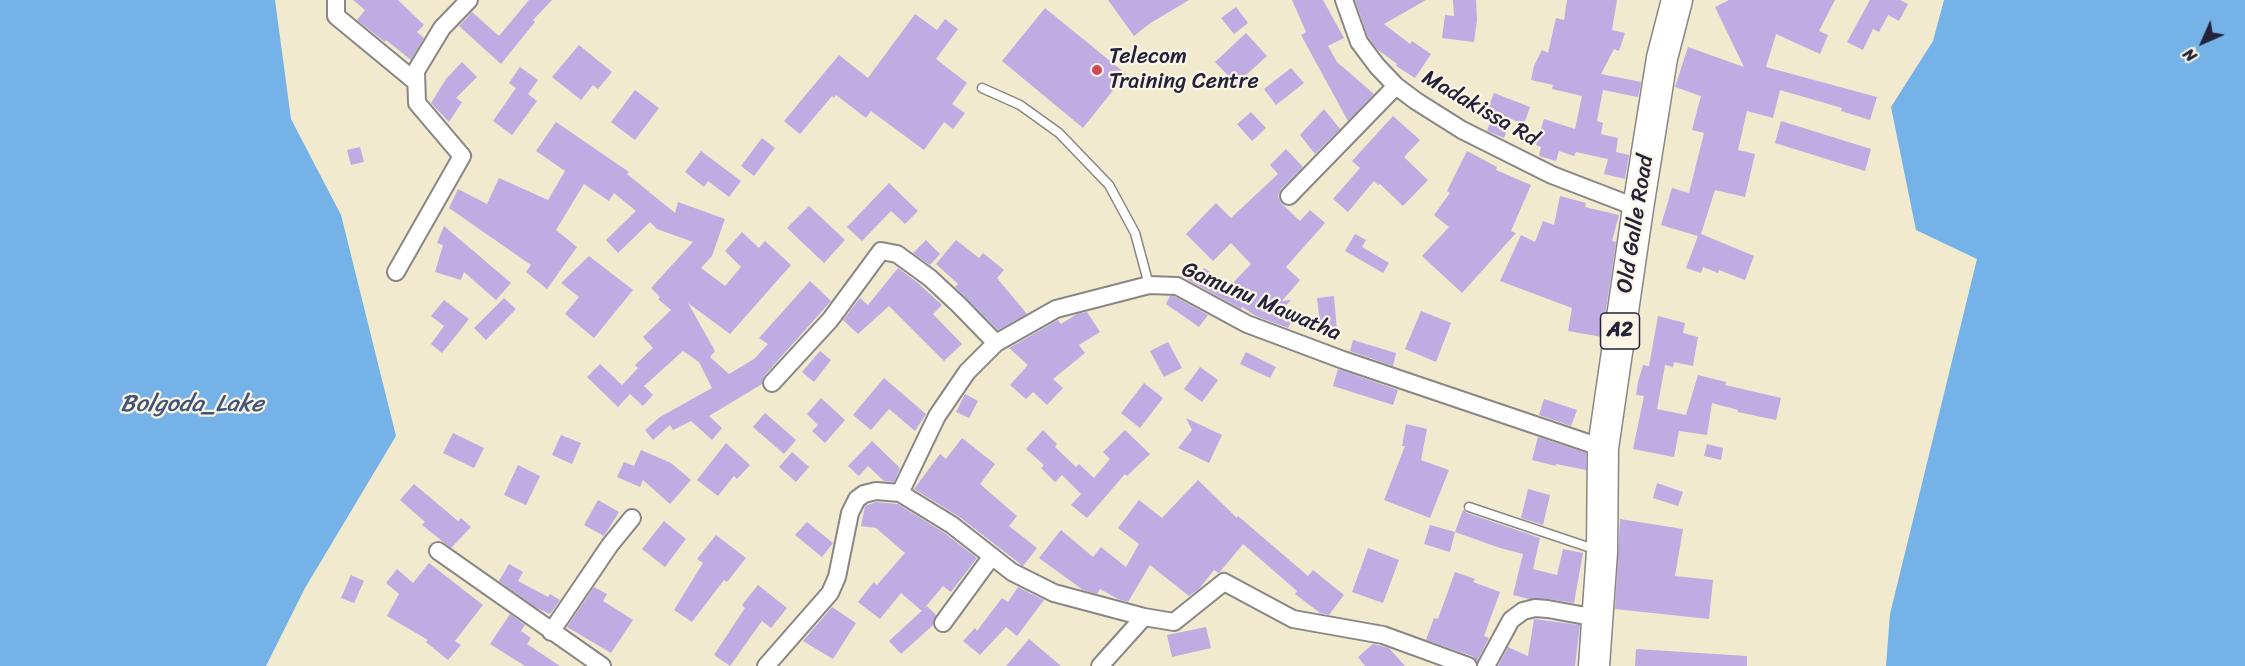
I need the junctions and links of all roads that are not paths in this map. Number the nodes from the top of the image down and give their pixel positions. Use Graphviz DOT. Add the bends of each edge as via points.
graph roads {
  1 [pos="336,0"];
  2 [pos="469,0"];
  3 [pos="1344,0"];
  4 [pos="1676,0"];
  5 [pos="416,82"];
  6 [pos="1396,86"];
  7 [pos="981,88"];
  8 [pos="1289,196"];
  9 [pos="1638,208"];
  10 [pos="396,272"];
  11 [pos="1149,285"];
  12 [pos="996,343"];
  13 [pos="772,383"];
  14 [pos="1603,448"];
  15 [pos="900,493"];
  16 [pos="1469,507"];
  17 [pos="632,518"];
  18 [pos="438,551"];
  19 [pos="1602,552"];
  20 [pos="992,556"];
  21 [pos="1144,617"];
  22 [pos="1597,618"];
  23 [pos="943,623"];
  24 [pos="551,632"];
  25 [pos="602,666"];
  26 [pos="766,666"];
  27 [pos="1100,666"];
  28 [pos="1468,666"];
  29 [pos="1486,666"];
  30 [pos="1594,666"];
  1 -- 5 [label="street" via="336,16"];
  2 -- 5 [label="street" via="442,28 416,71"];
  3 -- 6 [label="street, Madakissa Rd" via="1359,42"];
  4 -- 9 [label="highway, Old Galle Road / A2" via="1662,58"];
  5 -- 10 [label="street" via="417,103 462,156"];
  6 -- 8 [label="street"];
  6 -- 9 [label="street, Madakissa Rd" via="1462,130 1552,175"];
  7 -- 11 [label="lane" via="1020,105 1059,133 1109,185 1135,233"];
  9 -- 14 [label="highway, Old Galle Road / A2"];
  11 -- 12 [label="street, Gamunu Mawatha" via="1056,309"];
  11 -- 14 [label="street, Gamunu Mawatha" via="1177,286 1247,324"];
  12 -- 13 [label="street" via="930,278 897,254 881,251 830,320"];
  12 -- 15 [label="street, Gamunu Mawatha" via="950,393"];
  14 -- 19 [label="highway, Old Galle Road / A2"];
  15 -- 20 [label="street"];
  15 -- 26 [label="street" via="876,491 857,499 830,593"];
  16 -- 19 [label="lane"];
  17 -- 24 [label="street"];
  18 -- 24 [label="street"];
  19 -- 22 [label="highway, Old Galle Road / A2"];
  20 -- 21 [label="street" via="1012,572 1054,593"];
  20 -- 23 [label="street"];
  21 -- 27 [label="street"];
  21 -- 28 [label="street" via="1174,622 1224,582 1293,619 1383,635"];
  22 -- 29 [label="street" via="1548,609 1523,611 1511,620"];
  22 -- 30 [label="highway, Old Galle Road / A2"];
  24 -- 25 [label="street"];
}
